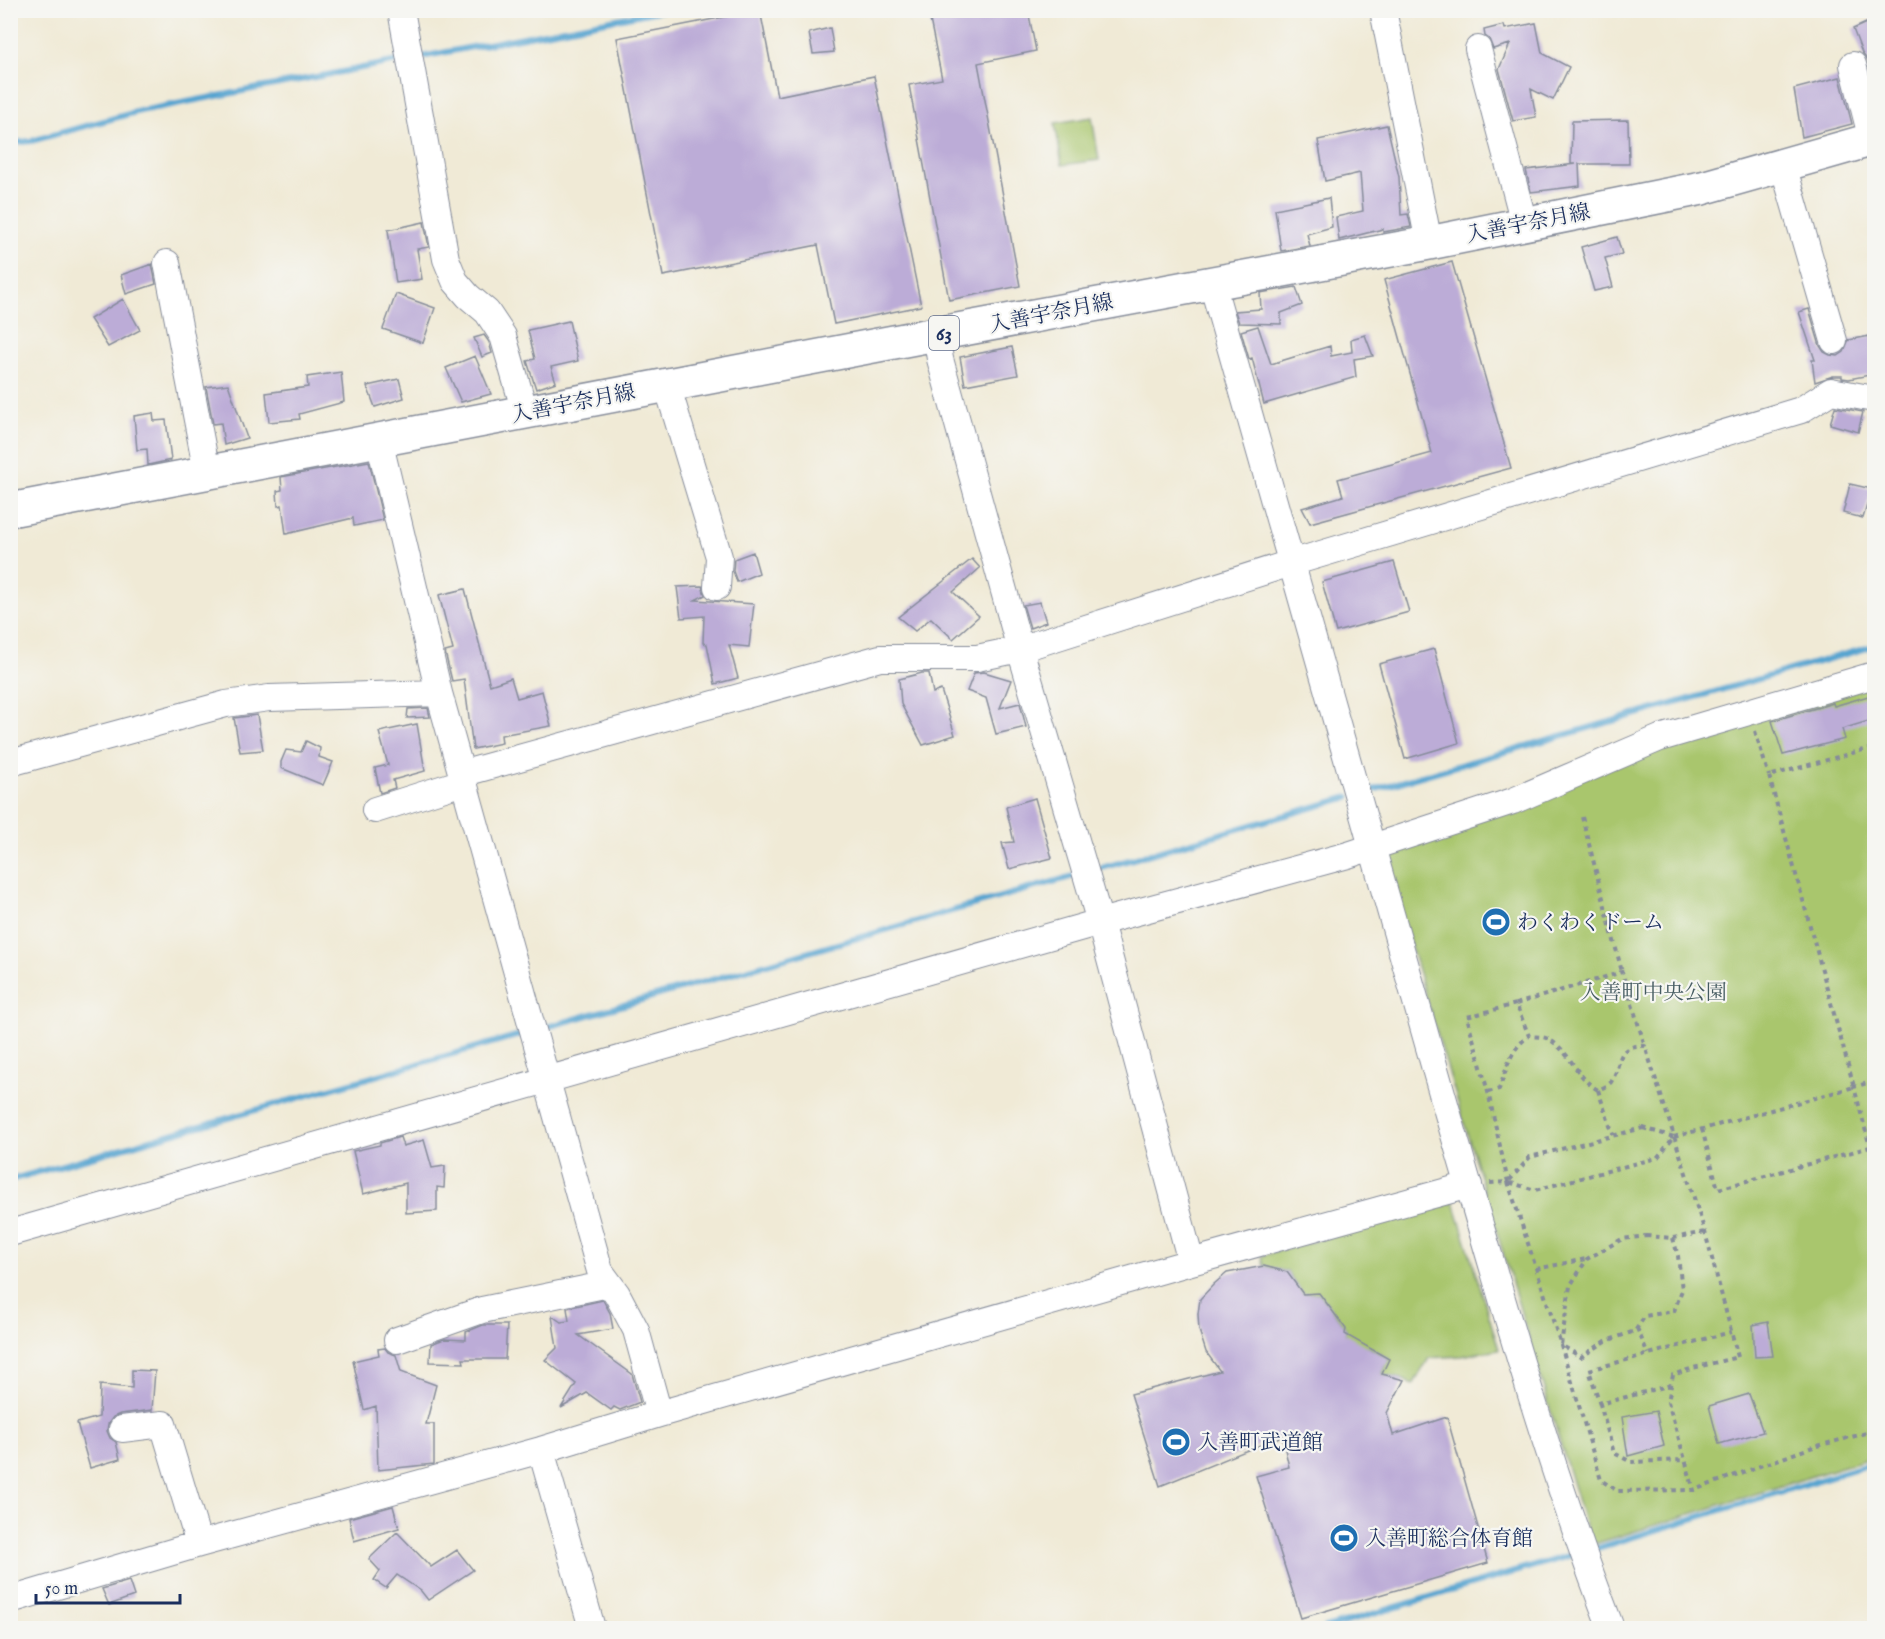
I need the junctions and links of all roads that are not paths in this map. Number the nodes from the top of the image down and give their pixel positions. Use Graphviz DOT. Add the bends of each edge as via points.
graph roads {
  1 [pos="401,10"];
  2 [pos="1383,10"];
  3 [pos="1478,49"];
  4 [pos="1853,65"];
  5 [pos="1873,140"];
  6 [pos="1783,165"];
  7 [pos="1524,224"];
  8 [pos="1430,243"];
  9 [pos="167,263"];
  10 [pos="1212,283"];
  11 [pos="936,334"];
  12 [pos="1834,341"];
  13 [pos="667,385"];
  14 [pos="1875,399"];
  15 [pos="525,412"];
  16 [pos="379,440"];
  17 [pos="207,472"];
  18 [pos="10,510"];
  19 [pos="1291,563"];
  20 [pos="717,587"];
  21 [pos="1020,649"];
  22 [pos="1875,675"];
  23 [pos="439,693"];
  24 [pos="10,763"];
  25 [pos="462,778"];
  26 [pos="375,810"];
  27 [pos="1371,848"];
  28 [pos="1100,922"];
  29 [pos="546,1080"];
  30 [pos="1469,1185"];
  31 [pos="10,1233"];
  32 [pos="1191,1262"];
  33 [pos="609,1284"];
  34 [pos="397,1340"];
  35 [pos="659,1414"];
  36 [pos="122,1429"];
  37 [pos="542,1450"];
  38 [pos="200,1544"];
  39 [pos="10,1600"];
  40 [pos="592,1629"];
  41 [pos="1611,1629"];
  1 -- 15 [label="street" via="446,259 455,281 487,312 503,336"];
  2 -- 8 [label="street"];
  3 -- 7 [label="street"];
  4 -- 5 [label="street"];
  5 -- 6 [label="main road, 入善宇奈月線 / 63"];
  6 -- 7 [label="main road, 入善宇奈月線 / 63" via="1702,189"];
  6 -- 12 [label="street"];
  7 -- 8 [label="main road, 入善宇奈月線 / 63"];
  8 -- 10 [label="main road, 入善宇奈月線 / 63"];
  9 -- 17 [label="street"];
  10 -- 11 [label="main road, 入善宇奈月線 / 63"];
  10 -- 19 [label="street"];
  11 -- 13 [label="main road, 入善宇奈月線 / 63"];
  11 -- 21 [label="street"];
  13 -- 15 [label="main road, 入善宇奈月線 / 63"];
  13 -- 20 [label="street" via="719,556"];
  14 -- 19 [label="street" via="1831,391 1801,410"];
  15 -- 16 [label="main road, 入善宇奈月線 / 63"];
  16 -- 17 [label="main road, 入善宇奈月線 / 63"];
  16 -- 23 [label="street"];
  17 -- 18 [label="main road, 入善宇奈月線 / 63"];
  19 -- 21 [label="street"];
  19 -- 27 [label="street"];
  21 -- 25 [label="street" via="977,658 880,658"];
  21 -- 28 [label="street"];
  22 -- 27 [label="street" via="1660,738 1513,801"];
  23 -- 24 [label="street" via="269,698 226,704"];
  23 -- 25 [label="street"];
  25 -- 26 [label="street"];
  25 -- 29 [label="street"];
  27 -- 28 [label="street"];
  27 -- 30 [label="street"];
  28 -- 29 [label="street"];
  28 -- 32 [label="street"];
  29 -- 31 [label="street"];
  29 -- 33 [label="street" via="600,1271"];
  30 -- 32 [label="street"];
  30 -- 41 [label="street" via="1545,1442"];
  32 -- 35 [label="street"];
  33 -- 34 [label="street" via="482,1310"];
  33 -- 35 [label="street" via="636,1330"];
  35 -- 37 [label="street"];
  36 -- 38 [label="street" via="163,1424"];
  37 -- 38 [label="street"];
  37 -- 40 [label="street"];
  38 -- 39 [label="street"];
}
